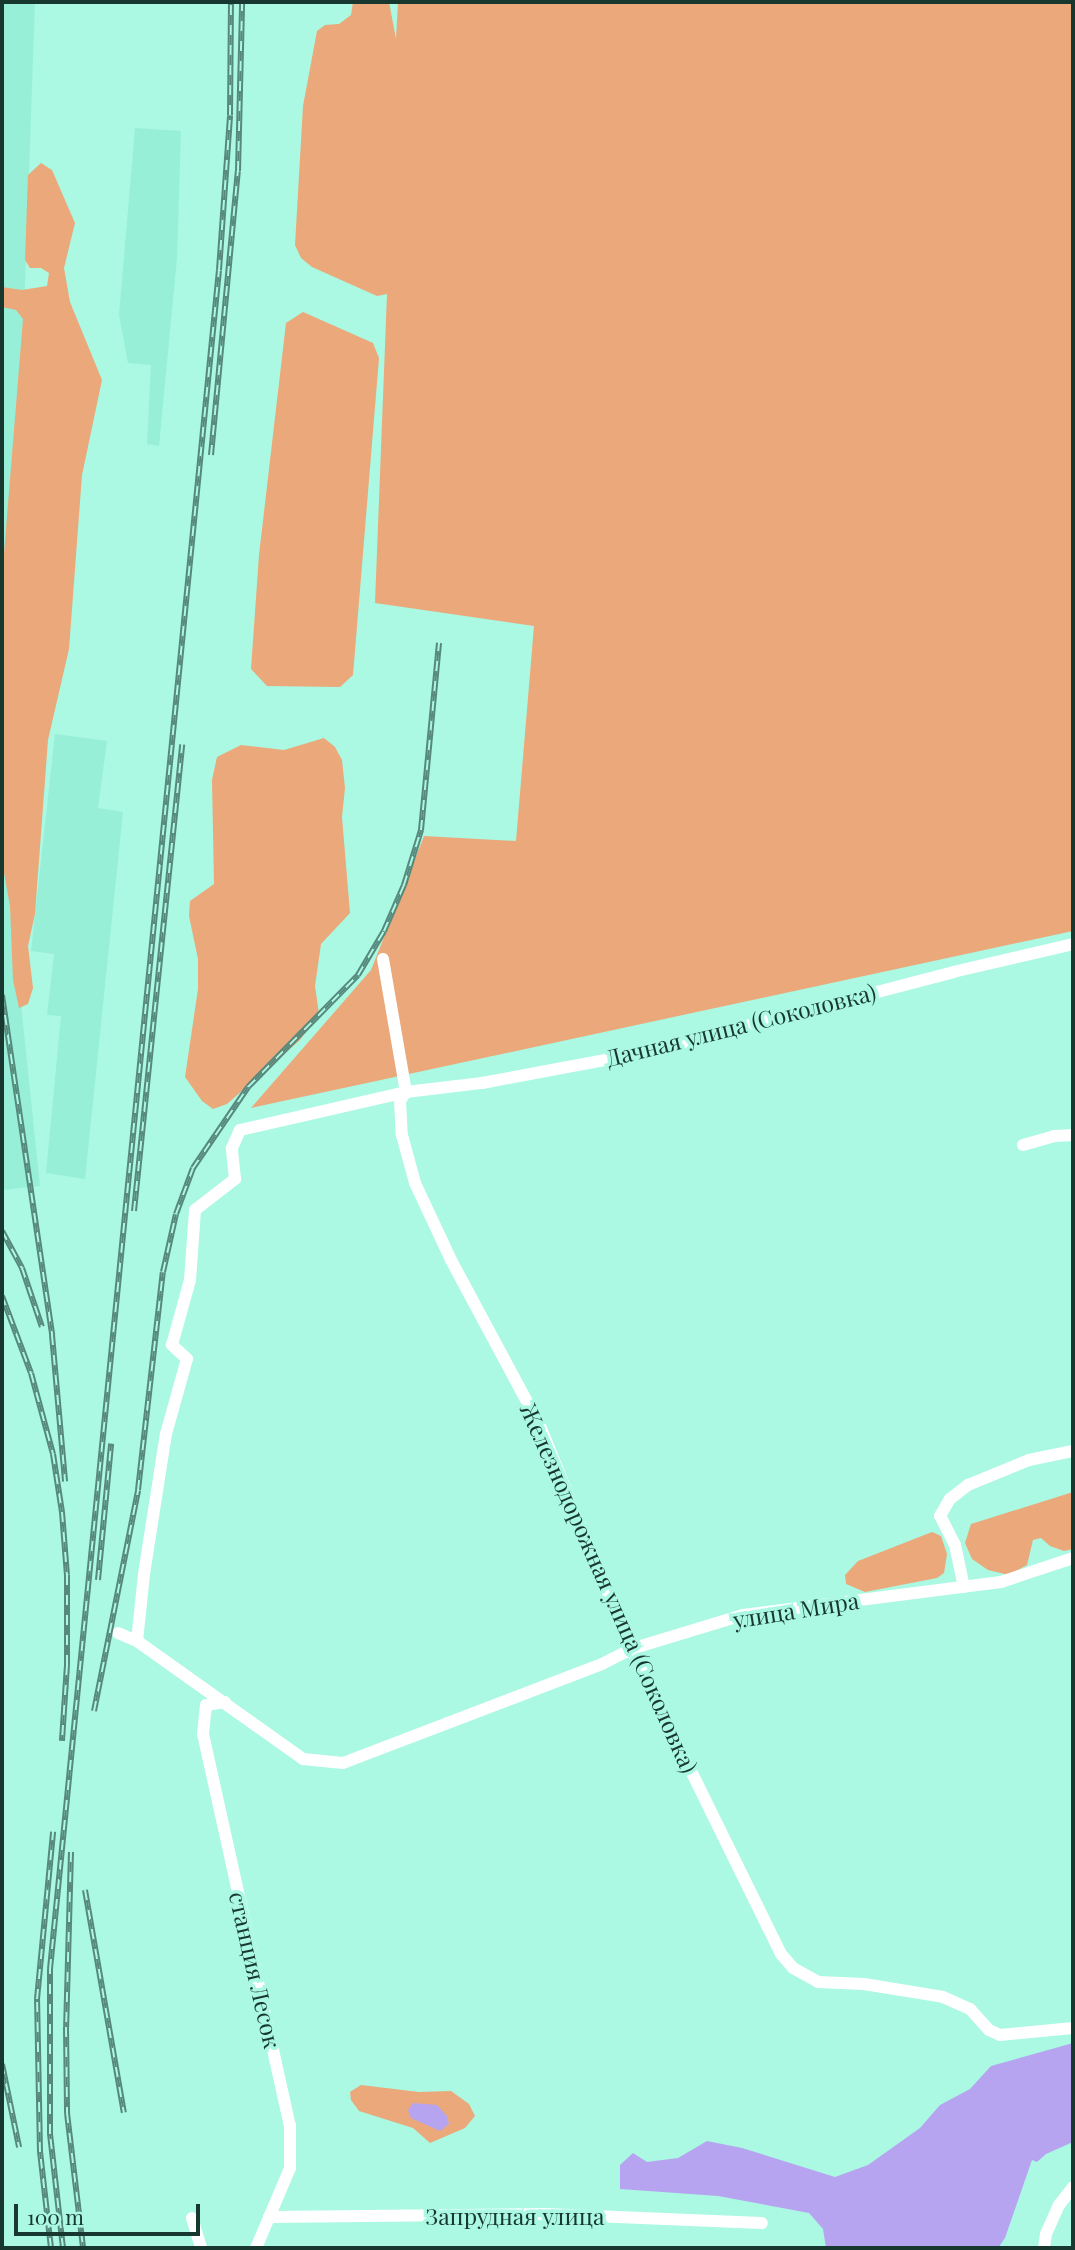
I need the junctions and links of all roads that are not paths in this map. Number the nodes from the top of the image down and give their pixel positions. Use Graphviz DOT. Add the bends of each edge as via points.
graph roads {
  1 [pos="1073,944"];
  2 [pos="383,959"];
  3 [pos="406,1092"];
  4 [pos="1073,1135"];
  5 [pos="1023,1145"];
  6 [pos="1073,1451"];
  7 [pos="1073,1558"];
  8 [pos="964,1587"];
  9 [pos="118,1633"];
  10 [pos="137,1641"];
  11 [pos="631,1649"];
  12 [pos="225,1702"];
  13 [pos="1073,2028"];
  14 [pos="1073,2187"];
  15 [pos="269,2217"];
  16 [pos="192,2218"];
  17 [pos="762,2223"];
  18 [pos="201,2248"];
  19 [pos="256,2248"];
  20 [pos="1044,2248"];
  1 -- 3 [label="street, Дачная улица (Соколовка)" via="643,1053"];
  2 -- 3 [label="street, Железнодорожная улица (Соколовка)"];
  3 -- 10 [label="street, Дачная улица (Соколовка)" via="240,1129 232,1148 235,1179 195,1210 190,1280 172,1345 187,1359 166,1434"];
  3 -- 11 [label="street, Железнодорожная улица (Соколовка)" via="400,1101 402,1135 415,1183 540,1426"];
  4 -- 5 [label="street"];
  6 -- 8 [label="street" via="1029,1460 968,1485 950,1499 940,1516 955,1545"];
  7 -- 8 [label="street, улица Мира" via="1001,1582"];
  8 -- 11 [label="street, улица Мира" via="743,1615"];
  9 -- 10 [label="street, улица Мира"];
  10 -- 12 [label="street, улица Мира"];
  11 -- 12 [label="street, улица Мира" via="343,1763 303,1759"];
  11 -- 13 [label="street, Железнодорожная улица (Соколовка)" via="767,1930 793,1968 818,1982 943,1997 970,2010 1000,2035"];
  12 -- 15 [label="street, станция Лесок" via="206,1705 203,1734 290,2125 290,2168"];
  14 -- 20 [label="street" via="1059,2205"];
  15 -- 17 [label="street, Запрудная улица" via="545,2214"];
  15 -- 19 [label="street, станция Лесок"];
  16 -- 18 [label="street"];
}
